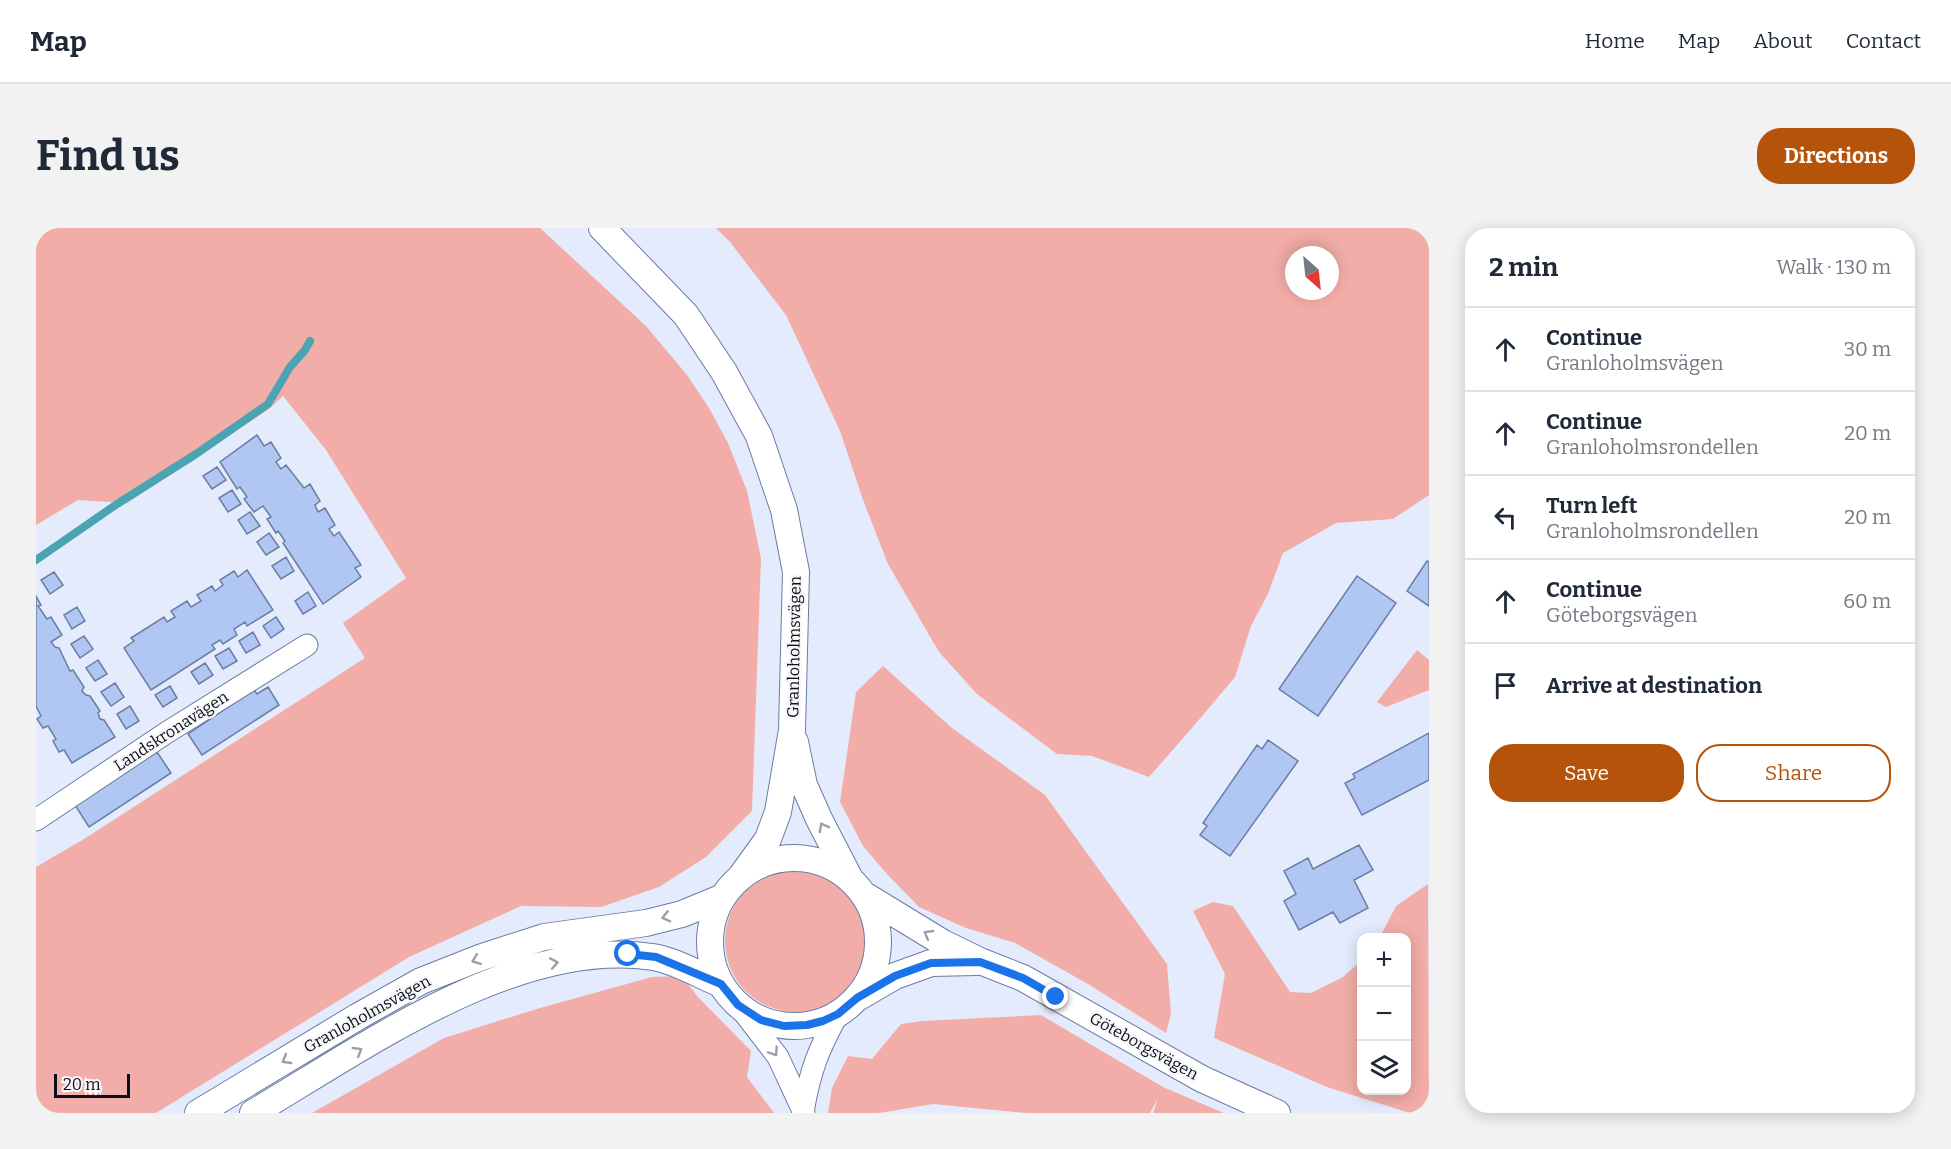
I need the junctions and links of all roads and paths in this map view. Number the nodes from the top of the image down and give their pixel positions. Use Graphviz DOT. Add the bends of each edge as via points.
graph roads {
  1 [pos="602,228"];
  2 [pos="307,645"];
  3 [pos="792,730"];
  4 [pos="36,820"];
  5 [pos="742,875"];
  6 [pos="858,888"];
  7 [pos="721,898"];
  8 [pos="980,962"];
  9 [pos="721,984"];
  10 [pos="738,1005"];
  11 [pos="848,1006"];
  12 [pos="214,1109"];
  13 [pos="254,1113"];
  14 [pos="803,1113"];
  15 [pos="1277,1113"];
  1 -- 3 [label="street, Granloholmsvägen" via="686,315 724,372 759,436 784,510 796,572"];
  2 -- 4 [label="street, Landskronavägen" via="165,733"];
  3 -- 5 [label="street, Granloholmsvägen" via="778,812 768,839"];
  6 -- 3 [label="street, Granloholmsvägen, one-way" via="804,785"];
  5 -- 6 [label="street" via="766,862 792,857 813,859 830,865"];
  5 -- 7 [label="street"];
  8 -- 6 [label="street, Göteborgsvägen, one-way" via="943,944"];
  6 -- 11 [label="street" via="875,918 878,950 873,973"];
  7 -- 9 [label="street" via="709,939 714,970"];
  7 -- 12 [label="street, Granloholmsvägen, one-way" via="646,923 544,937 421,981 357,1017"];
  8 -- 11 [label="street, Göteborgsvägen" via="931,963 895,976"];
  8 -- 15 [label="street, Göteborgsvägen" via="1023,978 1202,1079"];
  9 -- 10 [label="street"];
  13 -- 9 [label="street, Granloholmsvägen, one-way" via="394,1029 490,983 548,963 628,954 656,957"];
  10 -- 11 [label="street" via="761,1020 784,1026 823,1021"];
  10 -- 14 [label="street, one-way" via="778,1057"];
  11 -- 14 [label="street" via="816,1057"];
}
